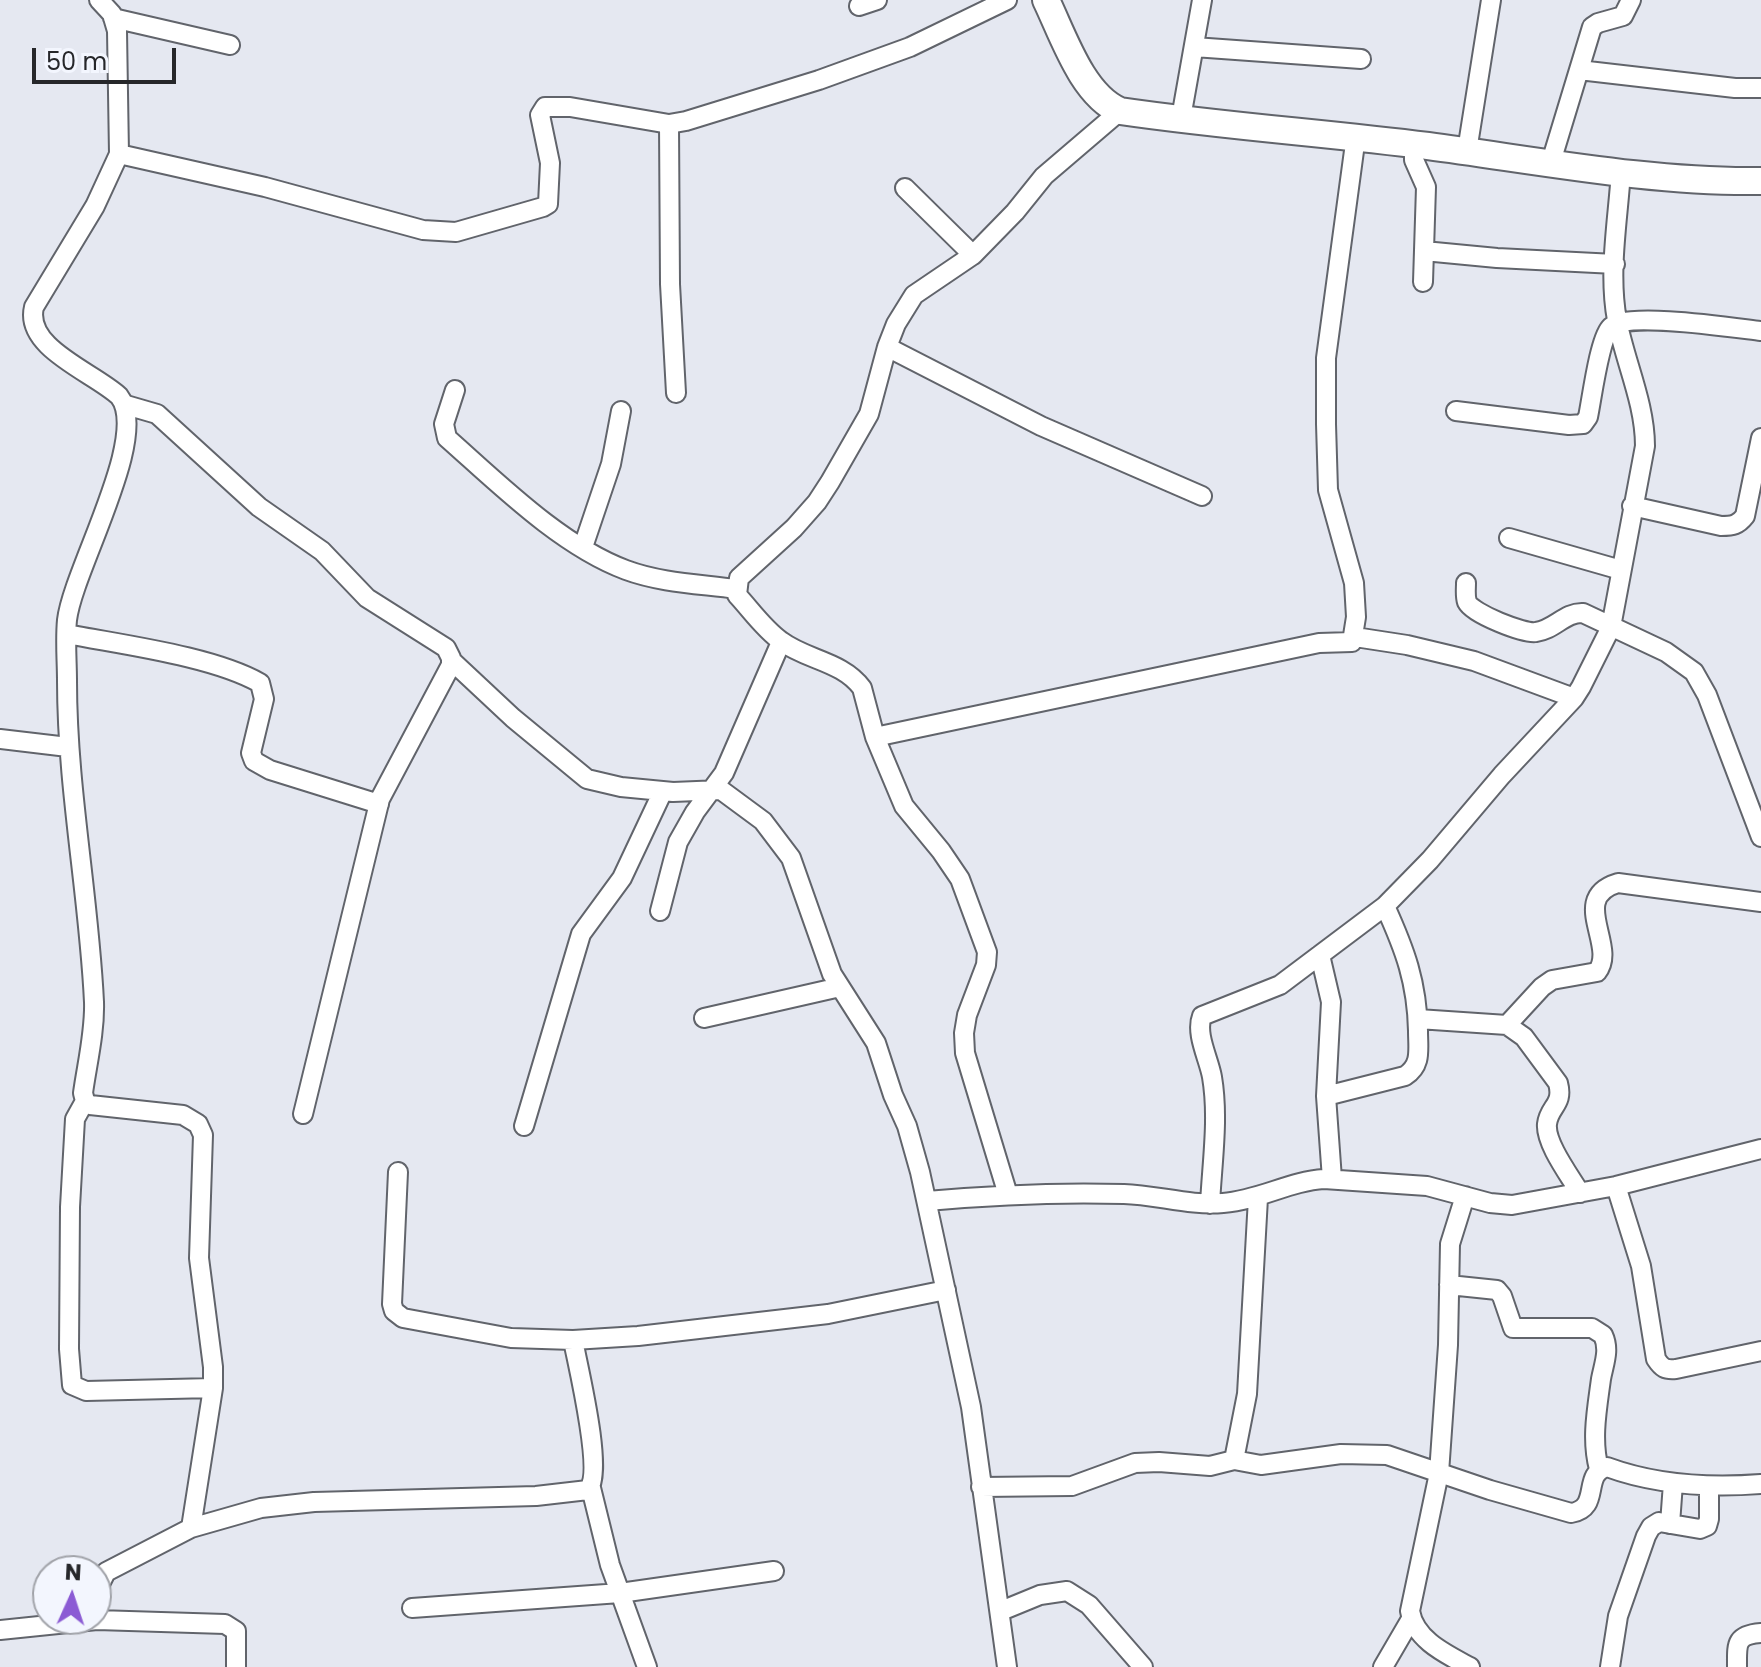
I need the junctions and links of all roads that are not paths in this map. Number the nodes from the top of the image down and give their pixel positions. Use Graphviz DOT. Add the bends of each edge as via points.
graph roads {
  1 [pos="99,0"];
  2 [pos="1007,0"];
  3 [pos="1046,0"];
  4 [pos="1202,0"];
  5 [pos="1491,0"];
  6 [pos="1631,0"];
  7 [pos="113,18"];
  8 [pos="230,45"];
  9 [pos="1194,47"];
  10 [pos="1361,59"];
  11 [pos="1579,70"];
  12 [pos="1761,88"];
  13 [pos="1120,111"];
  14 [pos="1181,118"];
  15 [pos="669,124"];
  16 [pos="1356,136"];
  17 [pos="1414,144"];
  18 [pos="1467,151"];
  19 [pos="119,154"];
  20 [pos="1551,162"];
  21 [pos="1621,171"];
  22 [pos="1761,181"];
  23 [pos="905,188"];
  24 [pos="1424,251"];
  25 [pos="973,255"];
  26 [pos="1615,264"];
  27 [pos="1423,282"];
  28 [pos="1617,322"];
  29 [pos="1761,331"];
  30 [pos="887,347"];
  31 [pos="455,390"];
  32 [pos="676,393"];
  33 [pos="126,405"];
  34 [pos="621,411"];
  35 [pos="1456,411"];
  36 [pos="1761,438"];
  37 [pos="1202,496"];
  38 [pos="1632,506"];
  39 [pos="1509,538"];
  40 [pos="583,547"];
  41 [pos="1621,570"];
  42 [pos="1466,583"];
  43 [pos="736,589"];
  44 [pos="1611,627"];
  45 [pos="67,634"];
  46 [pos="1355,637"];
  47 [pos="781,642"];
  48 [pos="452,661"];
  49 [pos="1574,698"];
  50 [pos="875,737"];
  51 [pos="0,739"];
  52 [pos="68,747"];
  53 [pos="712,789"];
  54 [pos="663,791"];
  55 [pos="379,804"];
  56 [pos="1761,837"];
  57 [pos="1761,902"];
  58 [pos="1385,906"];
  59 [pos="660,911"];
  60 [pos="1320,955"];
  61 [pos="840,987"];
  62 [pos="704,1018"];
  63 [pos="1418,1019"];
  64 [pos="1507,1025"];
  65 [pos="1326,1096"];
  66 [pos="85,1101"];
  67 [pos="303,1114"];
  68 [pos="524,1126"];
  69 [pos="1761,1149"];
  70 [pos="398,1172"];
  71 [pos="1332,1179"];
  72 [pos="1616,1186"];
  73 [pos="1580,1193"];
  74 [pos="1008,1195"];
  75 [pos="1465,1196"];
  76 [pos="1258,1198"];
  77 [pos="927,1201"];
  78 [pos="1210,1204"];
  79 [pos="1449,1285"];
  80 [pos="946,1290"];
  81 [pos="573,1340"];
  82 [pos="1761,1351"];
  83 [pos="213,1388"];
  84 [pos="1234,1460"];
  85 [pos="1599,1469"];
  86 [pos="1439,1473"];
  87 [pos="1673,1483"];
  88 [pos="1761,1484"];
  89 [pos="981,1487"];
  90 [pos="1709,1487"];
  91 [pos="591,1488"];
  92 [pos="1670,1524"];
  93 [pos="191,1528"];
  94 [pos="112,1569"];
  95 [pos="774,1571"];
  96 [pos="620,1593"];
  97 [pos="412,1608"];
  98 [pos="1001,1611"];
  99 [pos="1411,1619"];
  100 [pos="112,1620"];
  101 [pos="32,1627"];
  102 [pos="0,1630"];
  103 [pos="1761,1633"];
  104 [pos="236,1667"];
  105 [pos="647,1667"];
  106 [pos="1007,1667"];
  107 [pos="1143,1667"];
  108 [pos="1383,1667"];
  109 [pos="1470,1667"];
  110 [pos="1610,1667"];
  111 [pos="1737,1667"];
  1 -- 7 [label="street"];
  2 -- 15 [label="street" via="910,47"];
  3 -- 13 [label="street" via="1080,70 1105,103"];
  4 -- 9 [label="street"];
  5 -- 18 [label="street"];
  6 -- 11 [label="street" via="1623,16 1592,27"];
  7 -- 8 [label="street"];
  7 -- 19 [label="street" via="119,45"];
  9 -- 10 [label="street"];
  9 -- 14 [label="street"];
  11 -- 12 [label="street"];
  11 -- 20 [label="street"];
  13 -- 14 [label="street"];
  13 -- 25 [label="street" via="1044,176"];
  14 -- 16 [label="street"];
  15 -- 19 [label="street" via="545,107 540,115 550,163 548,204 456,232 423,230"];
  15 -- 32 [label="street"];
  16 -- 17 [label="street"];
  16 -- 46 [label="street" via="1326,358 1328,490 1354,583"];
  17 -- 18 [label="street"];
  17 -- 24 [label="street" via="1414,160 1426,187"];
  18 -- 20 [label="street"];
  19 -- 33 [label="street" via="32,315 40,339 108,386"];
  20 -- 21 [label="street"];
  21 -- 22 [label="street"];
  21 -- 26 [label="street"];
  23 -- 25 [label="street"];
  24 -- 26 [label="street"];
  24 -- 27 [label="street"];
  25 -- 30 [label="street" via="914,295"];
  26 -- 28 [label="street"];
  28 -- 29 [label="street" via="1640,319"];
  28 -- 35 [label="street" via="1603,341 1583,424"];
  28 -- 38 [label="street" via="1645,434"];
  30 -- 37 [label="street" via="1041,426"];
  30 -- 43 [label="street" via="869,414 830,482 794,528 739,578"];
  31 -- 40 [label="street" via="444,424 447,438 540,518"];
  33 -- 45 [label="street" via="128,431 75,588"];
  33 -- 48 [label="street" via="157,414 259,507 322,551 367,598 446,648"];
  34 -- 40 [label="street" via="611,464"];
  36 -- 38 [label="street" via="1740,523 1721,526"];
  38 -- 41 [label="street"];
  39 -- 41 [label="street"];
  40 -- 43 [label="street" via="648,576"];
  41 -- 44 [label="street"];
  42 -- 44 [label="street" via="1468,605 1475,611 1525,632 1542,631 1578,612"];
  43 -- 47 [label="street"];
  44 -- 49 [label="street"];
  44 -- 56 [label="street" via="1694,672"];
  45 -- 52 [label="street"];
  45 -- 55 [label="street" via="254,679 264,694 251,753 254,761"];
  46 -- 49 [label="street" via="1474,661"];
  46 -- 50 [label="street" via="1346,644 1319,643"];
  47 -- 50 [label="street" via="857,682"];
  47 -- 53 [label="street" via="724,773"];
  48 -- 54 [label="street" via="587,779"];
  48 -- 55 [label="street"];
  49 -- 58 [label="street"];
  50 -- 74 [label="street" via="904,806 960,879 987,952 967,1015 965,1053"];
  51 -- 52 [label="street"];
  52 -- 66 [label="street" via="94,1006"];
  53 -- 54 [label="street"];
  53 -- 59 [label="street" via="678,842"];
  53 -- 61 [label="street" via="749,809 781,842"];
  54 -- 68 [label="street" via="622,878 581,934"];
  55 -- 67 [label="street"];
  57 -- 64 [label="street" via="1618,883 1607,886 1594,915 1602,966 1597,972 1552,980"];
  58 -- 60 [label="street"];
  58 -- 63 [label="street" via="1410,966"];
  60 -- 65 [label="street" via="1331,1002"];
  60 -- 78 [label="street" via="1266,993 1210,1011 1200,1020 1214,1104"];
  61 -- 62 [label="street"];
  61 -- 77 [label="street" via="876,1043 907,1126"];
  63 -- 64 [label="street"];
  63 -- 65 [label="street" via="1413,1070"];
  64 -- 73 [label="street" via="1524,1037 1558,1083 1559,1103 1546,1128"];
  65 -- 71 [label="street"];
  66 -- 83 [label="street" via="183,1115 200,1128 199,1258"];
  66 -- 83 [label="street" via="75,1119 71,1192 72,1385 86,1391"];
  69 -- 72 [label="street"];
  70 -- 81 [label="street" via="394,1311 403,1318 511,1338"];
  71 -- 75 [label="street" via="1427,1186"];
  71 -- 76 [label="street" via="1308,1181"];
  72 -- 73 [label="street"];
  72 -- 82 [label="street" via="1641,1266 1660,1366 1676,1369"];
  73 -- 75 [label="street" via="1512,1205"];
  74 -- 77 [label="street"];
  74 -- 78 [label="street" via="1123,1194"];
  75 -- 79 [label="street" via="1450,1244"];
  76 -- 78 [label="street"];
  76 -- 84 [label="street" via="1247,1394"];
  77 -- 80 [label="street"];
  79 -- 85 [label="street" via="1497,1290 1513,1328 1592,1328 1603,1335 1607,1351 1594,1450"];
  79 -- 86 [label="street"];
  80 -- 81 [label="street" via="828,1314"];
  80 -- 89 [label="street" via="971,1407"];
  81 -- 91 [label="street" via="595,1469"];
  83 -- 93 [label="street"];
  84 -- 86 [label="street" via="1261,1465 1341,1454 1387,1455"];
  84 -- 89 [label="street" via="1210,1466 1146,1462 1061,1488"];
  85 -- 86 [label="street" via="1586,1505 1571,1513"];
  85 -- 87 [label="street"];
  86 -- 99 [label="street" via="1410,1601"];
  87 -- 90 [label="street"];
  87 -- 92 [label="street"];
  88 -- 90 [label="street"];
  89 -- 98 [label="street"];
  90 -- 92 [label="street" via="1707,1526"];
  91 -- 93 [label="street" via="521,1497 289,1504"];
  91 -- 96 [label="street"];
  92 -- 110 [label="street" via="1659,1522 1646,1536 1618,1616"];
  93 -- 94 [label="street"];
  95 -- 96 [label="street"];
  96 -- 97 [label="street"];
  96 -- 105 [label="street"];
  98 -- 106 [label="street"];
  98 -- 107 [label="street" via="1040,1595 1067,1591 1089,1605"];
  99 -- 108 [label="street"];
  99 -- 109 [label="street" via="1421,1635"];
  100 -- 104 [label="street" via="225,1624 236,1631"];
  101 -- 102 [label="street"];
  103 -- 111 [label="street" via="1740,1639"];
}
